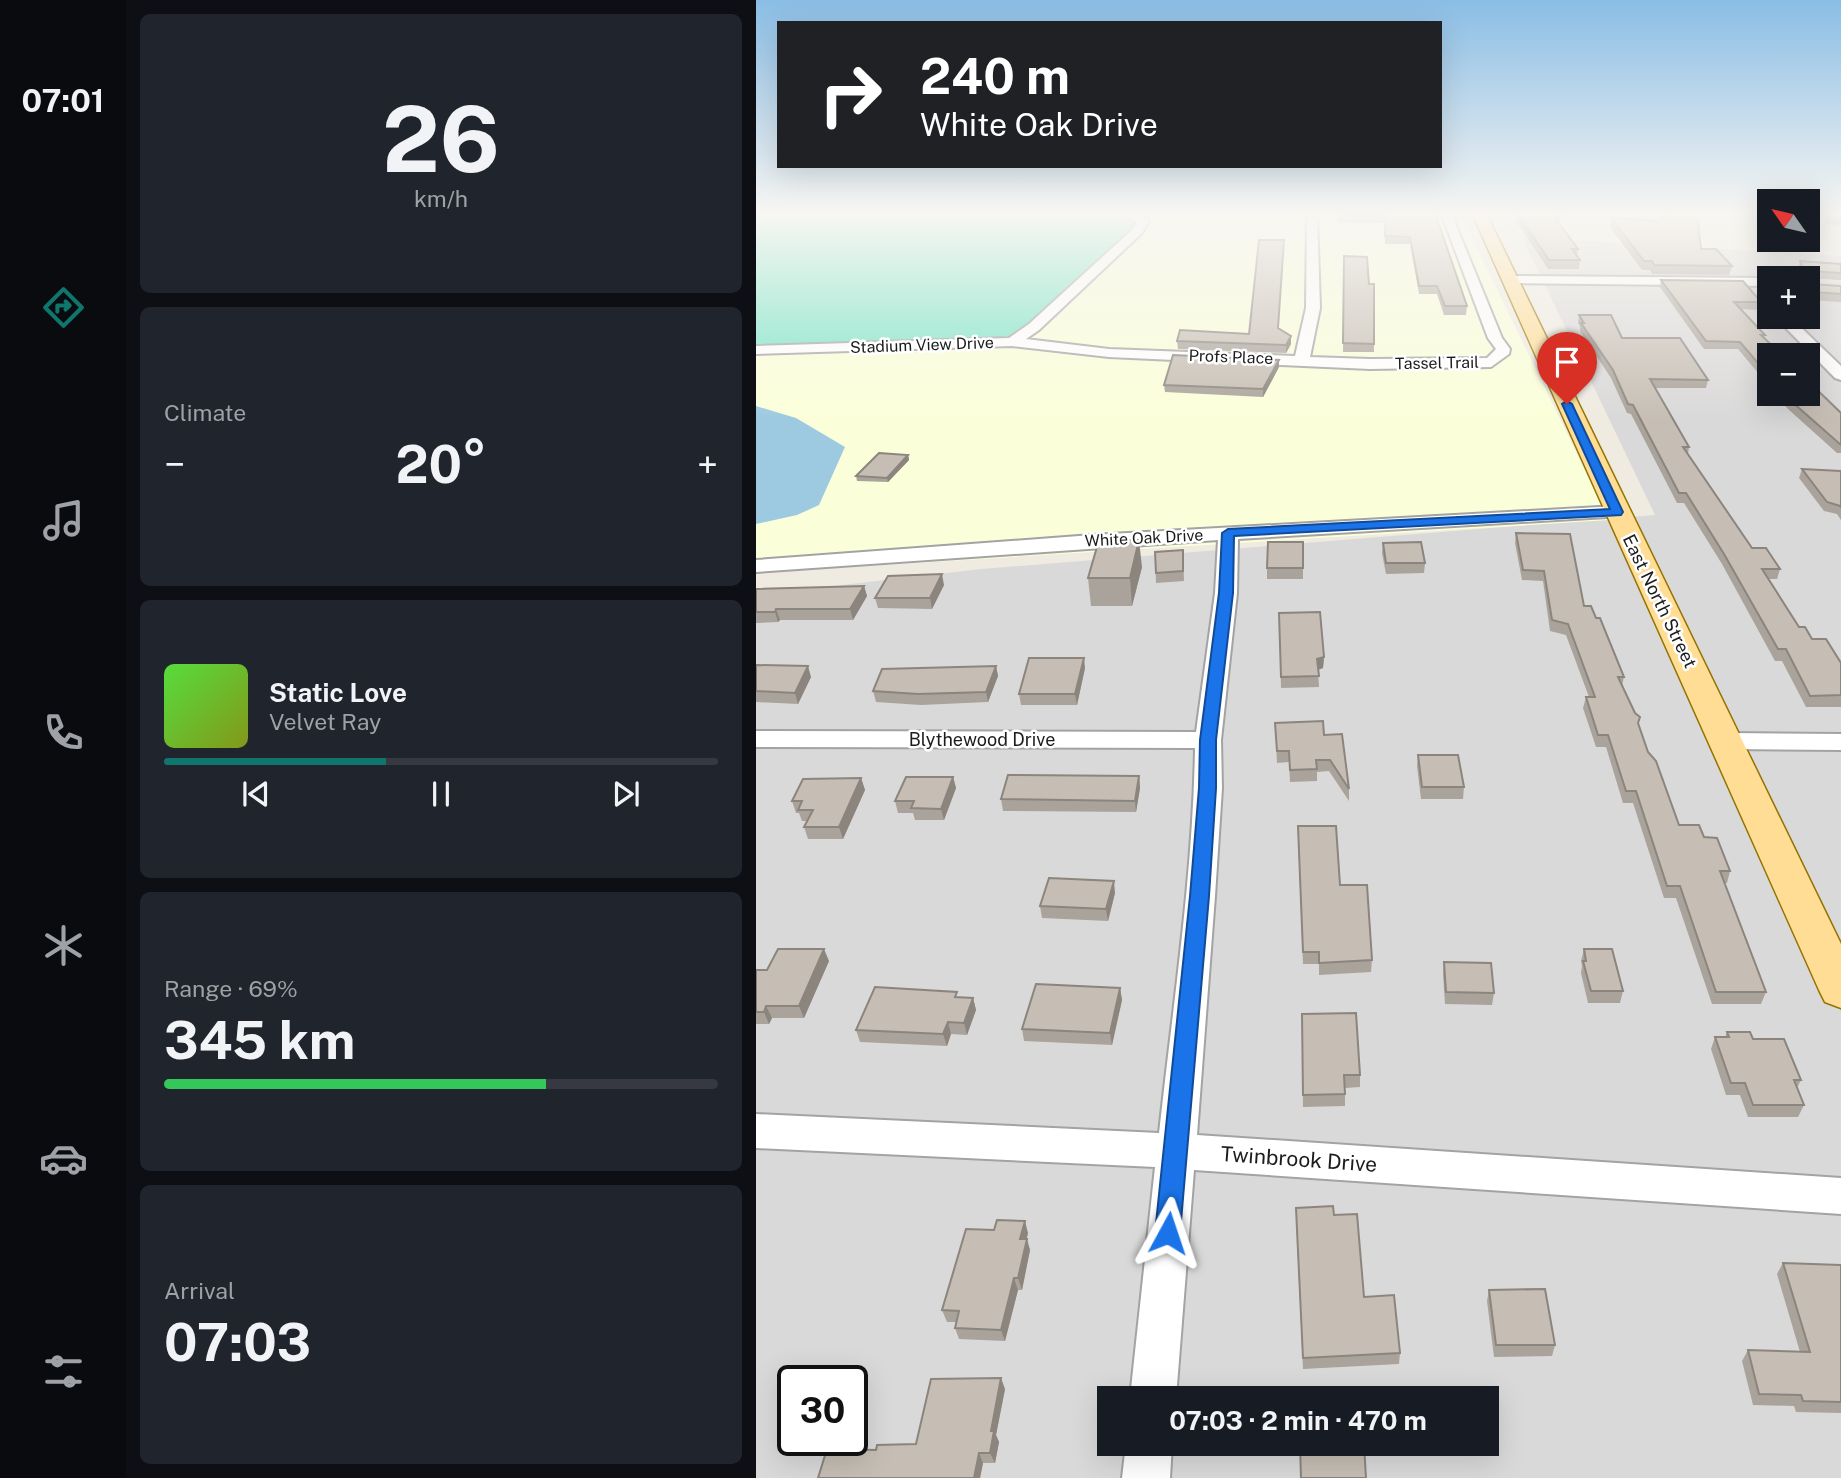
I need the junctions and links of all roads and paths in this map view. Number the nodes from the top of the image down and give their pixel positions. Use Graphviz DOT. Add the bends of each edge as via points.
graph roads {
  1 [pos="1083,282"];
  2 [pos="1312,282"];
  3 [pos="1473,282"];
  4 [pos="1511,282"];
  5 [pos="1747,282"];
  6 [pos="1757,282"];
  7 [pos="1757,291"];
  8 [pos="1794,329"];
  9 [pos="1012,342"];
  10 [pos="756,350"];
  11 [pos="1302,360"];
  12 [pos="1841,375"];
  13 [pos="1617,512"];
  14 [pos="1228,533"];
  15 [pos="756,566"];
  16 [pos="756,740"];
  17 [pos="1208,740"];
  18 [pos="1727,741"];
  19 [pos="1841,742"];
  20 [pos="1841,990"];
  21 [pos="756,1131"];
  22 [pos="1175,1151"];
  23 [pos="1841,1196"];
  24 [pos="1154,1386"];
  25 [pos="1148,1456"];
  26 [pos="1146,1478"];
  1 -- 9 [label="street, Stadium View Drive"];
  2 -- 11 [label="street"];
  3 -- 11 [label="street, Tassel Trail" via="1503,349 1490,362"];
  4 -- 13 [label="main road, East North Street"];
  5 -- 6 [label="street"];
  5 -- 7 [label="street"];
  8 -- 12 [label="street"];
  9 -- 10 [label="street, Stadium View Drive"];
  9 -- 11 [label="street, Profs Place" via="1109,353"];
  13 -- 14 [label="street, White Oak Drive"];
  13 -- 18 [label="main road, East North Street"];
  14 -- 15 [label="street, White Oak Drive"];
  14 -- 17 [label="street" via="1226,593"];
  16 -- 17 [label="street, Blythewood Drive"];
  17 -- 22 [label="street" via="1200,896"];
  18 -- 19 [label="street"];
  18 -- 20 [label="main road, East North Street"];
  21 -- 22 [label="street, Twinbrook Drive"];
  22 -- 23 [label="street, Twinbrook Drive"];
  22 -- 24 [label="street"];
  25 -- 26 [label="street"];
}
